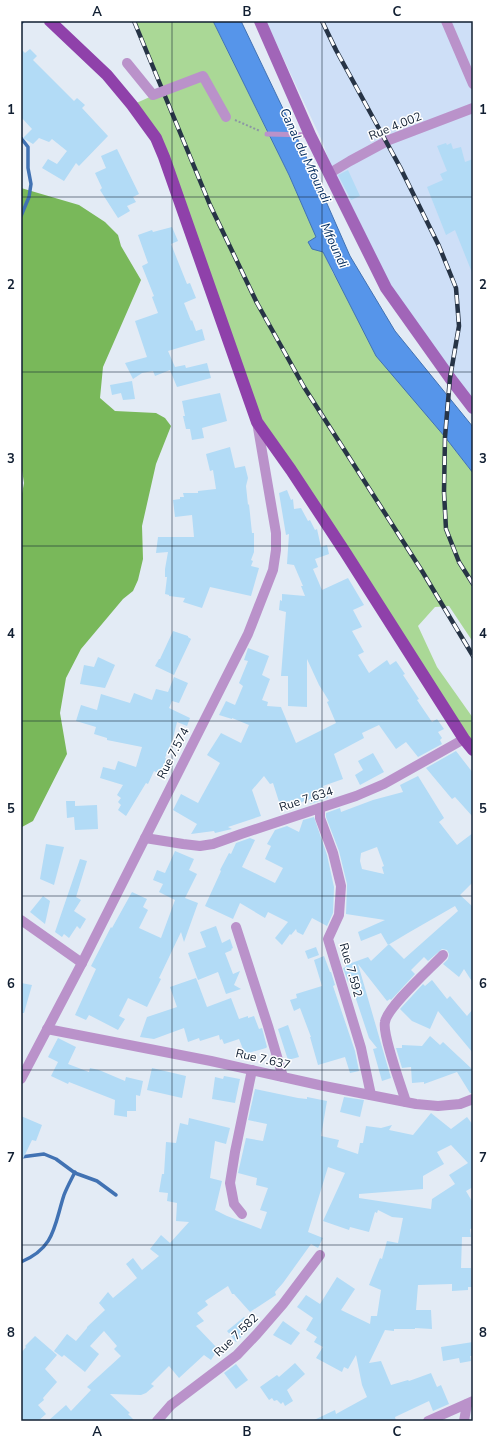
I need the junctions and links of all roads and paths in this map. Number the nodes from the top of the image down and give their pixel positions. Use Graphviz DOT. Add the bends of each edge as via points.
graph roads {
  1 [pos="260,21"];
  2 [pos="446,21"];
  3 [pos="51,22"];
  4 [pos="127,62"];
  5 [pos="473,84"];
  6 [pos="473,108"];
  7 [pos="226,117"];
  8 [pos="267,134"];
  9 [pos="306,135"];
  10 [pos="330,173"];
  11 [pos="473,408"];
  12 [pos="257,422"];
  13 [pos="464,739"];
  14 [pos="473,750"];
  15 [pos="320,808"];
  16 [pos="145,838"];
  17 [pos="21,920"];
  18 [pos="236,927"];
  19 [pos="443,955"];
  20 [pos="82,964"];
  21 [pos="48,1029"];
  22 [pos="252,1070"];
  23 [pos="283,1077"];
  24 [pos="21,1079"];
  25 [pos="371,1095"];
  26 [pos="473,1099"];
  27 [pos="406,1102"];
  28 [pos="242,1214"];
  29 [pos="320,1254"];
  30 [pos="470,1402"];
  31 [pos="157,1421"];
  32 [pos="428,1421"];
  33 [pos="464,1421"];
  1 -- 9 [label="main road"];
  2 -- 5 [label="street"];
  3 -- 12 [label="main road" via="107,75 156,138"];
  4 -- 7 [label="street, bridge" via="153,95 203,76"];
  6 -- 10 [label="street, Rue 4.002" via="389,140"];
  7 -- 8 [label="path"];
  8 -- 9 [label="lane"];
  9 -- 10 [label="main road"];
  10 -- 11 [label="main road" via="386,288"];
  12 -- 13 [label="main road" via="291,470"];
  12 -- 16 [label="street, Rue 7.574" via="276,533 272,570 248,634"];
  13 -- 14 [label="main road"];
  13 -- 15 [label="street, Rue 7.634" via="384,784"];
  15 -- 16 [label="street, Rue 7.634" via="213,844 200,846"];
  15 -- 25 [label="street, Rue 7.592" via="320,818 334,853 341,886 339,915 328,939 361,1048"];
  16 -- 20 [label="street, Rue 7.574"];
  17 -- 20 [label="street"];
  18 -- 23 [label="street"];
  19 -- 27 [label="street" via="391,1009 384,1022"];
  20 -- 21 [label="street, Rue 7.574"];
  21 -- 22 [label="street, Rue 7.637"];
  21 -- 24 [label="street, Rue 7.574"];
  22 -- 23 [label="street, Rue 7.637"];
  22 -- 28 [label="street" via="230,1183 234,1204"];
  23 -- 25 [label="street, Rue 7.637"];
  25 -- 27 [label="street, Rue 7.637"];
  26 -- 27 [label="street, Rue 7.637" via="460,1104 438,1106"];
  29 -- 31 [label="street, Rue 7.582" via="283,1304 242,1350 208,1379 171,1405"];
  30 -- 32 [label="street"];
  30 -- 33 [label="street"];
}
